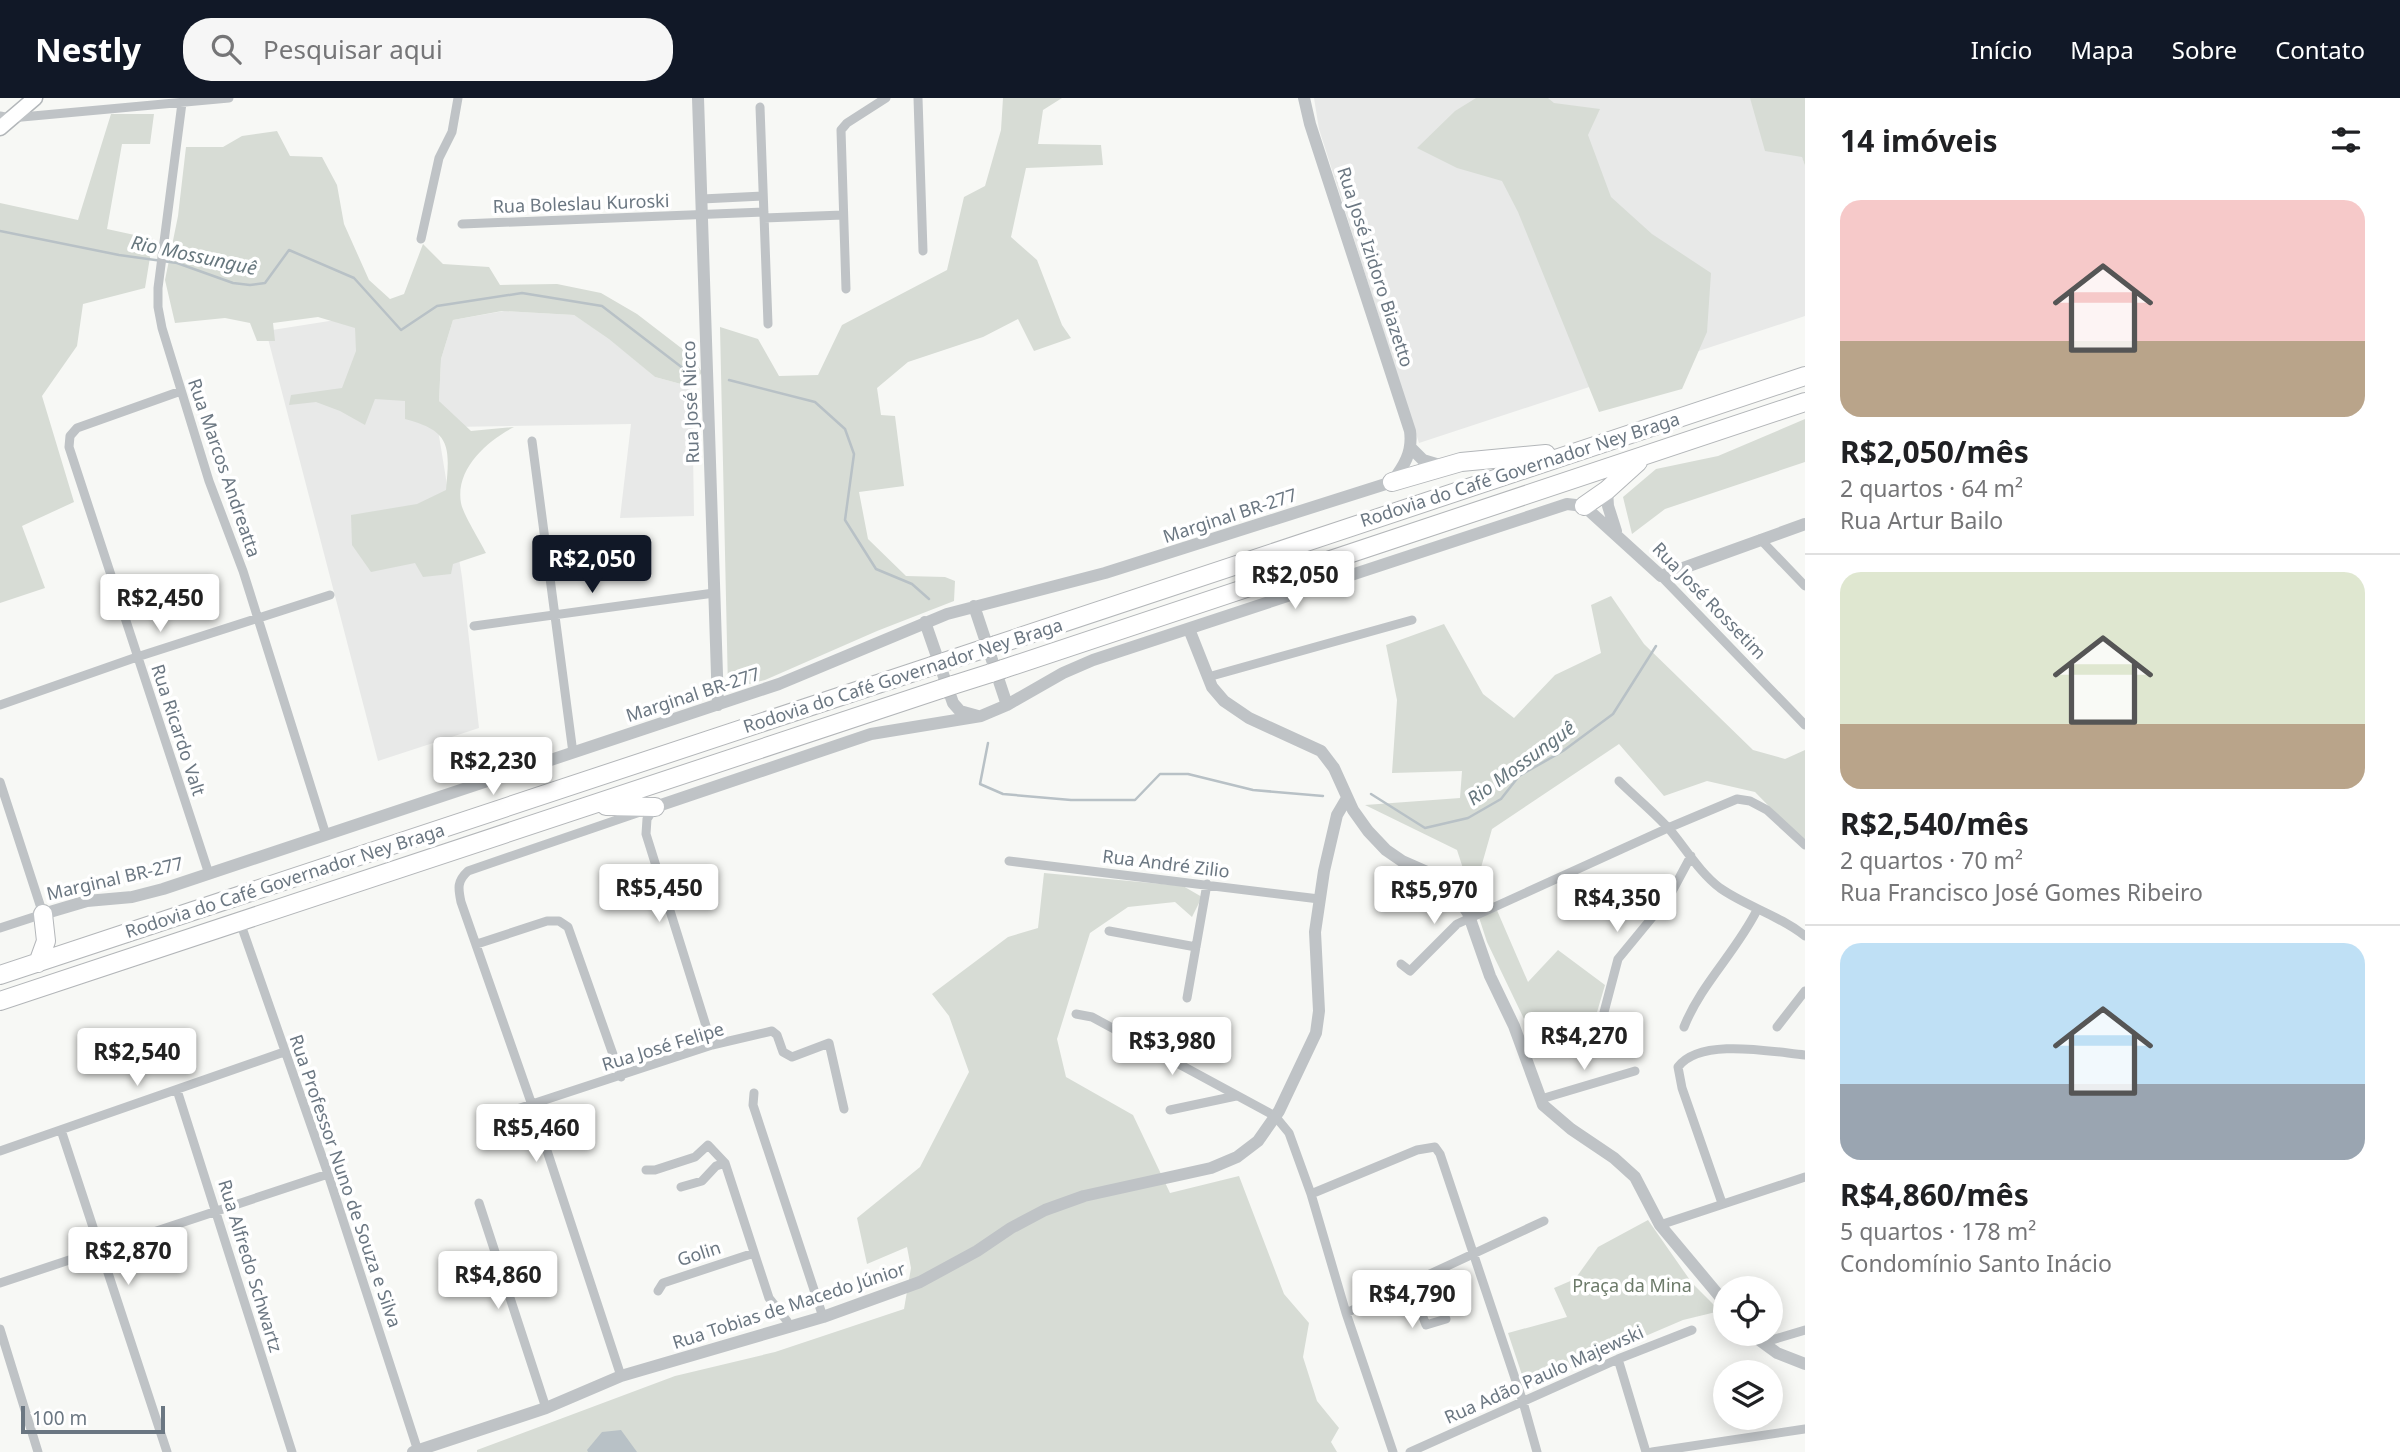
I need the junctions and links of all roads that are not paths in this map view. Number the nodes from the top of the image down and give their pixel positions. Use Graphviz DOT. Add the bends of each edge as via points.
graph roads {
  1 [pos="35,98"];
  2 [pos="229,98"];
  3 [pos="458,98"];
  4 [pos="698,98"];
  5 [pos="886,98"];
  6 [pos="918,98"];
  7 [pos="1304,98"];
  8 [pos="164,101"];
  9 [pos="182,103"];
  10 [pos="760,107"];
  11 [pos="4,121"];
  12 [pos="763,196"];
  13 [pos="702,200"];
  14 [pos="764,215"];
  15 [pos="843,215"];
  16 [pos="702,216"];
  17 [pos="462,224"];
  18 [pos="421,239"];
  19 [pos="923,251"];
  20 [pos="846,289"];
  21 [pos="768,324"];
  22 [pos="1805,376"];
  23 [pos="181,391"];
  24 [pos="1805,402"];
  25 [pos="532,440"];
  26 [pos="1411,448"];
  27 [pos="1577,451"];
  28 [pos="1647,455"];
  29 [pos="1443,467"];
  30 [pos="1392,482"];
  31 [pos="1607,490"];
  32 [pos="1584,506"];
  33 [pos="1805,524"];
  34 [pos="1618,535"];
  35 [pos="1760,539"];
  36 [pos="1661,576"];
  37 [pos="1805,586"];
  38 [pos="714,593"];
  39 [pos="330,596"];
  40 [pos="974,606"];
  41 [pos="555,615"];
  42 [pos="258,619"];
  43 [pos="1412,620"];
  44 [pos="925,622"];
  45 [pos="474,626"];
  46 [pos="1189,629"];
  47 [pos="137,657"];
  48 [pos="1208,677"];
  49 [pos="0,705"];
  50 [pos="718,705"];
  51 [pos="1007,705"];
  52 [pos="981,716"];
  53 [pos="1805,725"];
  54 [pos="573,753"];
  55 [pos="1619,781"];
  56 [pos="0,782"];
  57 [pos="1348,798"];
  58 [pos="592,806"];
  59 [pos="655,807"];
  60 [pos="1668,828"];
  61 [pos="326,835"];
  62 [pos="1805,845"];
  63 [pos="1690,856"];
  64 [pos="1009,860"];
  65 [pos="209,874"];
  66 [pos="1207,884"];
  67 [pos="1319,899"];
  68 [pos="1757,910"];
  69 [pos="43,914"];
  70 [pos="1470,918"];
  71 [pos="240,922"];
  72 [pos="0,928"];
  73 [pos="1109,931"];
  74 [pos="1805,936"];
  75 [pos="477,944"];
  76 [pos="1196,947"];
  77 [pos="38,963"];
  78 [pos="1401,964"];
  79 [pos="0,975"];
  80 [pos="1805,991"];
  81 [pos="1187,998"];
  82 [pos="0,1001"];
  83 [pos="1076,1014"];
  84 [pos="1684,1027"];
  85 [pos="1777,1027"];
  86 [pos="1598,1035"];
  87 [pos="712,1045"];
  88 [pos="284,1052"];
  89 [pos="1805,1055"];
  90 [pos="1635,1071"];
  91 [pos="621,1077"];
  92 [pos="177,1090"];
  93 [pos="754,1093"];
  94 [pos="1236,1096"];
  95 [pos="1541,1099"];
  96 [pos="532,1105"];
  97 [pos="845,1109"];
  98 [pos="1170,1110"];
  99 [pos="1276,1116"];
  100 [pos="493,1117"];
  101 [pos="61,1130"];
  102 [pos="0,1151"];
  103 [pos="725,1163"];
  104 [pos="646,1170"];
  105 [pos="328,1174"];
  106 [pos="1805,1177"];
  107 [pos="681,1187"];
  108 [pos="1311,1194"];
  109 [pos="478,1203"];
  110 [pos="1721,1203"];
  111 [pos="217,1212"];
  112 [pos="1545,1221"];
  113 [pos="1660,1224"];
  114 [pos="100,1249"];
  115 [pos="754,1253"];
  116 [pos="1473,1253"];
  117 [pos="0,1283"];
  118 [pos="1410,1283"];
  119 [pos="1713,1288"];
  120 [pos="658,1291"];
  121 [pos="1346,1313"];
  122 [pos="823,1317"];
  123 [pos="1446,1319"];
  124 [pos="789,1328"];
  125 [pos="0,1329"];
  126 [pos="1692,1330"];
  127 [pos="1805,1330"];
  128 [pos="1783,1337"];
  129 [pos="1767,1346"];
  130 [pos="1618,1359"];
  131 [pos="1805,1364"];
  132 [pos="621,1376"];
  133 [pos="1523,1402"];
  134 [pos="546,1408"];
  135 [pos="1805,1429"];
  136 [pos="415,1451"];
  137 [pos="38,1452"];
  138 [pos="167,1452"];
  139 [pos="292,1452"];
  140 [pos="1393,1452"];
  141 [pos="1410,1452"];
  142 [pos="1537,1452"];
  143 [pos="1646,1452"];
  144 [pos="1652,1452"];
  1 -- 11 [label="main road"];
  2 -- 9 [label="street"];
  3 -- 18 [label="street"];
  4 -- 13 [label="street, Rua José Nicco"];
  5 -- 15 [label="street" via="841,130"];
  6 -- 19 [label="street"];
  7 -- 26 [label="street, Rua José Izidoro Biazetto" via="1408,422"];
  8 -- 9 [label="street"];
  8 -- 11 [label="street"];
  9 -- 23 [label="street, Rua Marcos Andreatta" via="157,298"];
  10 -- 12 [label="street"];
  12 -- 13 [label="street"];
  12 -- 14 [label="street"];
  13 -- 16 [label="street, Rua José Nicco"];
  14 -- 15 [label="street, Rua Boleslau Kuroski"];
  14 -- 16 [label="street, Rua Boleslau Kuroski"];
  14 -- 21 [label="street"];
  15 -- 20 [label="street"];
  16 -- 17 [label="street, Rua Boleslau Kuroski"];
  16 -- 38 [label="street, Rua José Nicco"];
  22 -- 27 [label="highway, Rodovia do Café Governador Ney Braga"];
  23 -- 42 [label="street, Rua Marcos Andreatta"];
  23 -- 47 [label="street, Rua Ricardo Valt" via="82,425 70,436 70,453"];
  24 -- 28 [label="highway, Rodovia do Café Governador Ney Braga"];
  25 -- 41 [label="street"];
  26 -- 29 [label="street" via="1423,460"];
  26 -- 30 [label="street"];
  27 -- 29 [label="highway"];
  27 -- 77 [label="highway, Rodovia do Café Governador Ney Braga"];
  28 -- 31 [label="highway"];
  28 -- 58 [label="highway, Rodovia do Café Governador Ney Braga"];
  29 -- 30 [label="highway"];
  30 -- 40 [label="street, Marginal BR-277" via="1105,573"];
  31 -- 32 [label="highway"];
  31 -- 34 [label="street"];
  32 -- 34 [label="street, Rua José Rossetim"];
  32 -- 46 [label="street" via="1567,504"];
  33 -- 35 [label="street"];
  34 -- 36 [label="street, Rua José Rossetim"];
  35 -- 36 [label="street"];
  35 -- 37 [label="street"];
  36 -- 53 [label="street, Rua José Rossetim"];
  38 -- 41 [label="street"];
  38 -- 50 [label="street, Rua José Nicco"];
  39 -- 42 [label="street"];
  40 -- 44 [label="street, Marginal BR-277"];
  40 -- 51 [label="street"];
  41 -- 45 [label="street"];
  41 -- 54 [label="street"];
  42 -- 47 [label="street"];
  42 -- 61 [label="street, Rua Marcos Andreatta"];
  43 -- 48 [label="street"];
  44 -- 50 [label="street, Marginal BR-277" via="808,673"];
  44 -- 52 [label="street" via="953,703 960,711"];
  46 -- 48 [label="street"];
  46 -- 51 [label="street" via="1073,668"];
  47 -- 49 [label="street"];
  47 -- 65 [label="street, Rua Ricardo Valt"];
  48 -- 57 [label="street" via="1224,701 1249,718 1321,751"];
  50 -- 54 [label="street, Marginal BR-277"];
  51 -- 52 [label="street"];
  52 -- 59 [label="street" via="871,734"];
  54 -- 61 [label="street, Marginal BR-277"];
  55 -- 60 [label="street"];
  56 -- 69 [label="street"];
  57 -- 67 [label="street, Rua Tobias de Macedo Júnior" via="1337,815"];
  57 -- 70 [label="street" via="1386,850 1450,886"];
  58 -- 59 [label="highway"];
  58 -- 71 [label="highway, Rodovia do Café Governador Ney Braga"];
  59 -- 75 [label="street" via="468,871 458,887"];
  59 -- 87 [label="street" via="646,834"];
  60 -- 62 [label="street" via="1737,799 1750,800"];
  60 -- 63 [label="street"];
  60 -- 70 [label="street"];
  61 -- 65 [label="street, Marginal BR-277"];
  63 -- 68 [label="street" via="1719,887"];
  63 -- 86 [label="street" via="1669,897 1618,959"];
  64 -- 66 [label="street, Rua André Zilio"];
  65 -- 69 [label="street, Marginal BR-277" via="142,895 87,901"];
  66 -- 67 [label="street, Rua André Zilio"];
  66 -- 76 [label="street"];
  67 -- 99 [label="street, Rua Tobias de Macedo Júnior" via="1316,1033"];
  68 -- 74 [label="street" via="1782,919"];
  68 -- 84 [label="street" via="1692,1006"];
  69 -- 72 [label="street, Marginal BR-277"];
  69 -- 77 [label="highway" via="46,941"];
  70 -- 78 [label="street" via="1457,924 1410,971"];
  70 -- 95 [label="street"];
  71 -- 82 [label="highway, Rodovia do Café Governador Ney Braga"];
  71 -- 88 [label="street, Rua Professor Nuno de Souza e Silva"];
  73 -- 76 [label="street"];
  75 -- 91 [label="street" via="547,921 559,921 568,928"];
  75 -- 96 [label="street"];
  76 -- 81 [label="street"];
  77 -- 79 [label="highway, Rodovia do Café Governador Ney Braga"];
  80 -- 85 [label="street"];
  83 -- 94 [label="street" via="1092,1017"];
  87 -- 91 [label="street, Rua José Felipe"];
  87 -- 97 [label="street, Rua José Felipe" via="772,1031 783,1052 792,1057 829,1044"];
  88 -- 92 [label="street"];
  88 -- 105 [label="street, Rua Professor Nuno de Souza e Silva"];
  89 -- 110 [label="street" via="1731,1048 1708,1052 1678,1068"];
  90 -- 95 [label="street"];
  91 -- 96 [label="street, Rua José Felipe"];
  92 -- 101 [label="street"];
  92 -- 111 [label="street, Rua Alfredo Schwartz"];
  93 -- 122 [label="street" via="753,1105"];
  94 -- 98 [label="street"];
  94 -- 99 [label="street"];
  95 -- 113 [label="street" via="1571,1129 1635,1177"];
  96 -- 100 [label="street, Rua José Felipe"];
  96 -- 132 [label="street"];
  99 -- 108 [label="street" via="1289,1133"];
  99 -- 122 [label="street, Rua Tobias de Macedo Júnior" via="1258,1141 1237,1157 1211,1168 1084,1196 1045,1210 920,1282"];
  101 -- 102 [label="street"];
  101 -- 114 [label="street"];
  103 -- 104 [label="street" via="708,1145 695,1157"];
  103 -- 107 [label="street" via="702,1181"];
  103 -- 115 [label="street"];
  105 -- 111 [label="street"];
  105 -- 136 [label="street, Rua Professor Nuno de Souza e Silva"];
  106 -- 110 [label="street"];
  108 -- 116 [label="street" via="1417,1150 1435,1147"];
  108 -- 121 [label="street"];
  109 -- 134 [label="street"];
  110 -- 113 [label="street"];
  111 -- 114 [label="street"];
  111 -- 139 [label="street, Rua Alfredo Schwartz"];
  112 -- 116 [label="street"];
  113 -- 119 [label="street"];
  114 -- 117 [label="street"];
  114 -- 138 [label="street"];
  115 -- 120 [label="street, Golin" via="663,1283"];
  115 -- 124 [label="street" via="769,1298"];
  116 -- 118 [label="street"];
  116 -- 133 [label="street"];
  118 -- 121 [label="street"];
  118 -- 123 [label="street" via="1426,1325"];
  121 -- 140 [label="street"];
  122 -- 124 [label="street, Rua Tobias de Macedo Júnior"];
  124 -- 132 [label="street, Rua Tobias de Macedo Júnior"];
  125 -- 137 [label="street"];
  126 -- 130 [label="street, Rua Adão Paulo Majewski"];
  127 -- 128 [label="street"];
  129 -- 131 [label="street"];
  130 -- 133 [label="street, Rua Adão Paulo Majewski"];
  130 -- 143 [label="street"];
  132 -- 134 [label="street, Rua Tobias de Macedo Júnior"];
  133 -- 141 [label="street, Rua Adão Paulo Majewski"];
  133 -- 142 [label="street"];
  134 -- 136 [label="street, Rua Tobias de Macedo Júnior"];
  135 -- 144 [label="street"];
}
